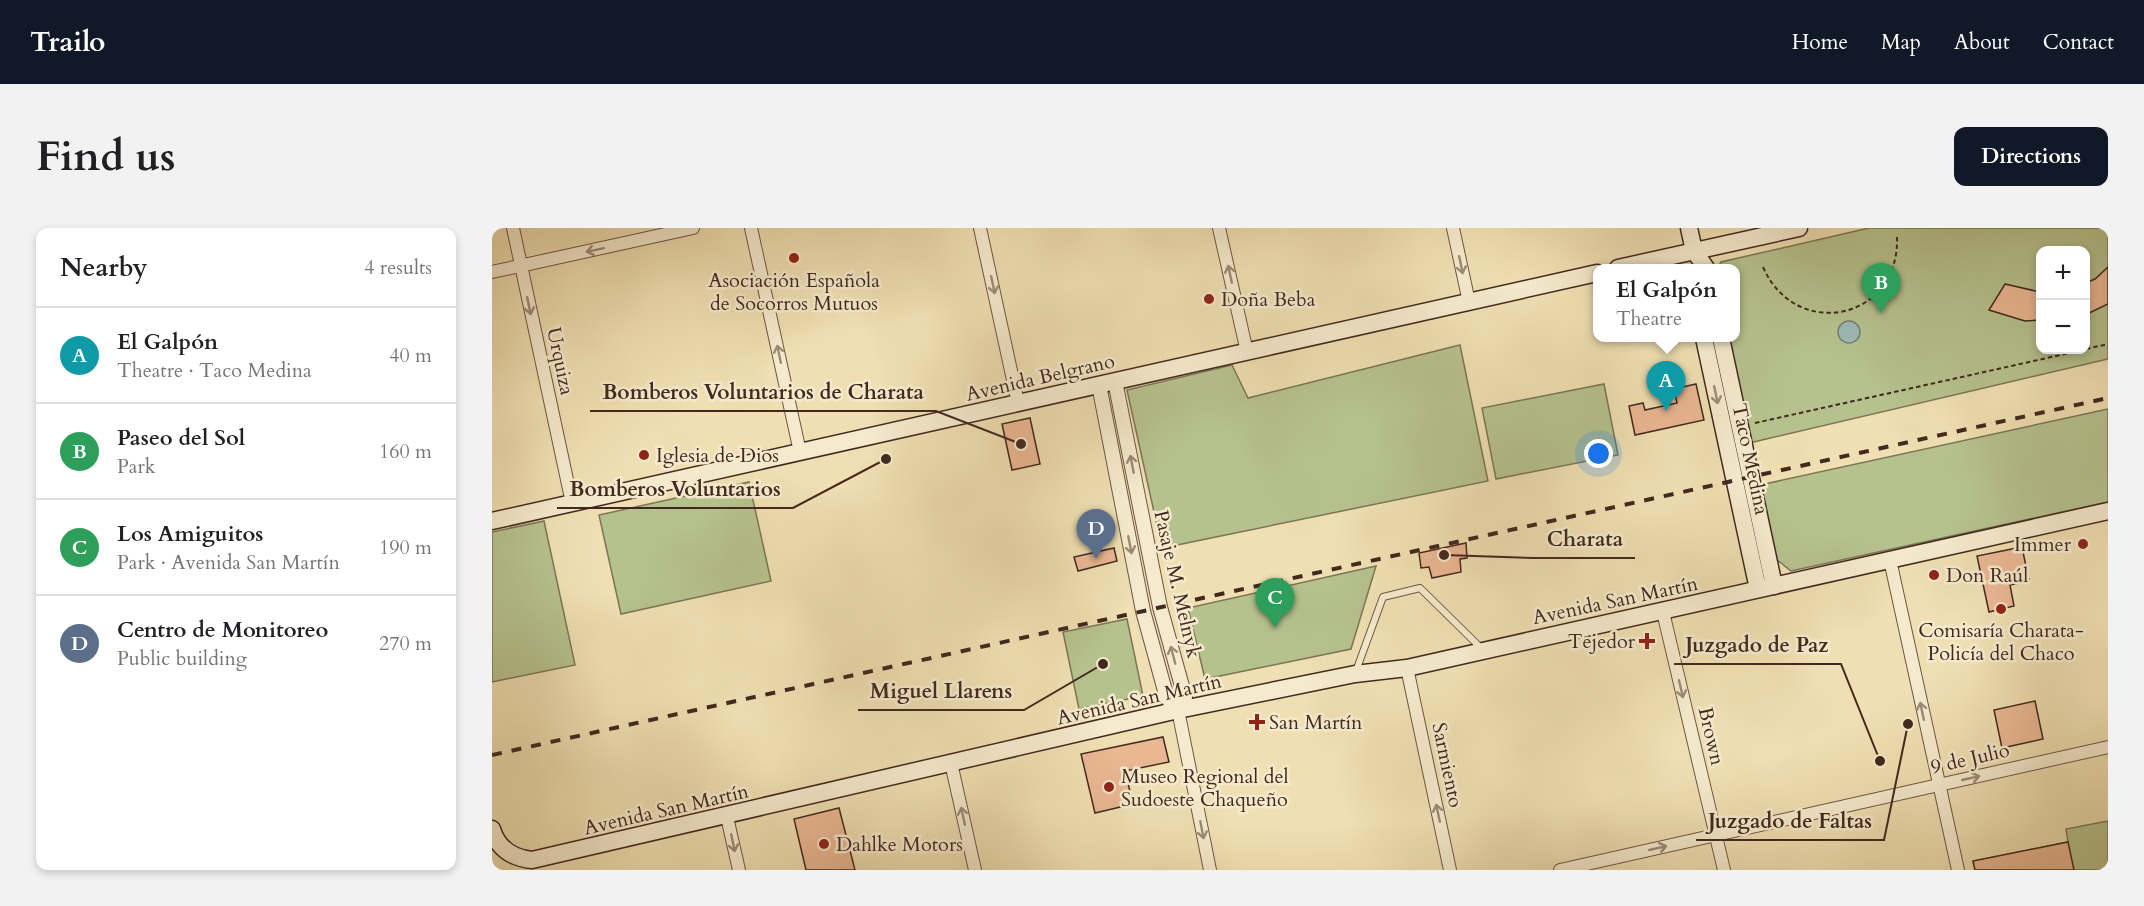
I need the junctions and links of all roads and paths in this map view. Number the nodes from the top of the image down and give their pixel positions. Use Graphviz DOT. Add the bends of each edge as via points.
graph roads {
  1 [pos="513,228"];
  2 [pos="693,228"];
  3 [pos="751,228"];
  4 [pos="980,228"];
  5 [pos="1220,228"];
  6 [pos="1453,228"];
  7 [pos="1689,228"];
  8 [pos="1799,228"];
  9 [pos="1896,237"];
  10 [pos="1694,251"];
  11 [pos="1636,264"];
  12 [pos="1692,264"];
  13 [pos="1703,264"];
  14 [pos="521,266"];
  15 [pos="1763,267"];
  16 [pos="492,272"];
  17 [pos="1593,274"];
  18 [pos="1469,302"];
  19 [pos="1705,342"];
  20 [pos="1722,342"];
  21 [pos="2108,344"];
  22 [pos="2090,348"];
  23 [pos="1247,352"];
  24 [pos="2062,354"];
  25 [pos="1107,383"];
  26 [pos="1018,403"];
  27 [pos="1749,424"];
  28 [pos="800,452"];
  29 [pos="572,503"];
  30 [pos="2108,511"];
  31 [pos="492,521"];
  32 [pos="1890,560"];
  33 [pos="1766,588"];
  34 [pos="1663,612"];
  35 [pos="1484,651"];
  36 [pos="1407,669"];
  37 [pos="1355,674"];
  38 [pos="1178,710"];
  39 [pos="2108,747"];
  40 [pos="951,763"];
  41 [pos="1938,785"];
  42 [pos="727,817"];
  43 [pos="493,833"];
  44 [pos="1716,835"];
  45 [pos="739,870"];
  46 [pos="975,870"];
  47 [pos="1210,870"];
  48 [pos="1450,870"];
  49 [pos="1560,870"];
  50 [pos="1724,870"];
  51 [pos="1958,870"];
  1 -- 14 [label="street, Urquiza"];
  2 -- 14 [label="street, one-way"];
  28 -- 3 [label="street, one-way"];
  4 -- 26 [label="street, one-way"];
  23 -- 5 [label="street, one-way"];
  6 -- 18 [label="street, one-way"];
  7 -- 10 [label="main road"];
  8 -- 10 [label="main road"];
  9 -- 15 [label="path" via="1896,259 1881,289 1864,303 1843,312 1818,312 1795,304 1776,289"];
  10 -- 11 [label="main road"];
  10 -- 12 [label="main road"];
  10 -- 13 [label="main road"];
  14 -- 16 [label="street"];
  14 -- 29 [label="street, Urquiza, one-way"];
  17 -- 18 [label="main road, Avenida Belgrano"];
  18 -- 23 [label="main road, Avenida Belgrano"];
  19 -- 33 [label="main road, Taco Medina, one-way"];
  20 -- 33 [label="main road, Taco Medina"];
  21 -- 22 [label="path"];
  23 -- 25 [label="main road, Avenida Belgrano"];
  24 -- 27 [label="path"];
  25 -- 26 [label="main road, Avenida Belgrano"];
  25 -- 38 [label="street, Pasaje M. Melnyk" via="1185,697"];
  26 -- 28 [label="main road, Avenida Belgrano"];
  28 -- 29 [label="main road, Avenida Belgrano"];
  29 -- 31 [label="main road, Avenida Belgrano"];
  30 -- 32 [label="main road, Avenida San Martín"];
  32 -- 33 [label="main road, Avenida San Martín"];
  41 -- 32 [label="street, one-way"];
  33 -- 34 [label="main road, Avenida San Martín"];
  34 -- 35 [label="main road, Avenida San Martín"];
  34 -- 44 [label="street, Brown, one-way"];
  35 -- 36 [label="main road, Avenida San Martín"];
  35 -- 37 [label="lane" via="1420,588 1383,597"];
  36 -- 37 [label="main road, Avenida San Martín"];
  48 -- 36 [label="street, Sarmiento, one-way"];
  37 -- 38 [label="main road, Avenida San Martín"];
  38 -- 40 [label="main road, Avenida San Martín"];
  38 -- 47 [label="street, one-way"];
  41 -- 39 [label="street, 9 de Julio, one-way"];
  40 -- 42 [label="main road, Avenida San Martín"];
  46 -- 40 [label="street, one-way"];
  41 -- 44 [label="street, 9 de Julio"];
  41 -- 51 [label="street"];
  42 -- 43 [label="main road, Avenida San Martín" via="532,860 515,859"];
  42 -- 45 [label="street, one-way"];
  49 -- 44 [label="street, 9 de Julio, one-way"];
  44 -- 50 [label="street, Brown"];
}
